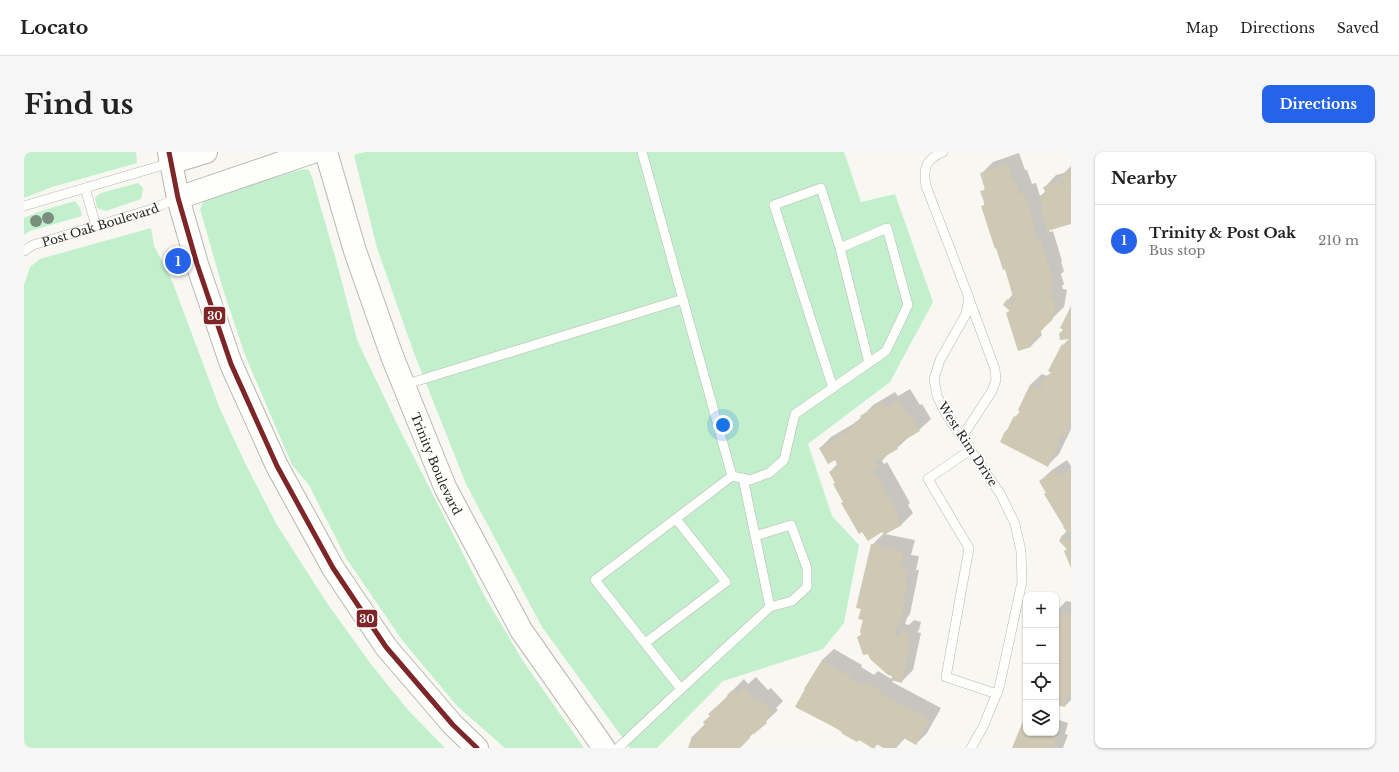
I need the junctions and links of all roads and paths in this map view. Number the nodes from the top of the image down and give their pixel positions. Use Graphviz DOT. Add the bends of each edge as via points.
graph roads {
  1 [pos="206,152"];
  2 [pos="314,152"];
  3 [pos="326,152"];
  4 [pos="642,152"];
  5 [pos="943,152"];
  6 [pos="170,157"];
  7 [pos="84,188"];
  8 [pos="178,198"];
  9 [pos="24,206"];
  10 [pos="96,226"];
  11 [pos="840,248"];
  12 [pos="24,251"];
  13 [pos="969,298"];
  14 [pos="683,299"];
  15 [pos="869,363"];
  16 [pos="404,385"];
  17 [pos="833,388"];
  18 [pos="962,437"];
  19 [pos="970,450"];
  20 [pos="732,476"];
  21 [pos="743,478"];
  22 [pos="676,519"];
  23 [pos="756,536"];
  24 [pos="770,607"];
  25 [pos="645,643"];
  26 [pos="681,689"];
  27 [pos="997,694"];
  28 [pos="477,748"];
  29 [pos="604,748"];
  30 [pos="618,748"];
  31 [pos="971,748"];
  1 -- 6 [label="main road"];
  2 -- 8 [label="main road, Post Oak Boulevard"];
  3 -- 16 [label="main road, Trinity Boulevard" via="355,251"];
  4 -- 14 [label="lane"];
  5 -- 13 [label="lane" via="932,156 928,162 924,174 926,186"];
  6 -- 7 [label="lane"];
  6 -- 8 [label="main road"];
  7 -- 9 [label="lane"];
  7 -- 10 [label="lane"];
  8 -- 10 [label="lane, Post Oak Boulevard" via="152,210"];
  8 -- 28 [label="main road" via="231,364 277,466 333,568 386,647 453,725"];
  10 -- 12 [label="lane, Post Oak Boulevard" via="33,245"];
  11 -- 15 [label="lane"];
  11 -- 15 [label="lane" via="887,228 908,305 886,351"];
  11 -- 17 [label="lane" via="821,188 774,205"];
  13 -- 18 [label="lane" via="995,369 996,380 992,391"];
  13 -- 18 [label="lane, West Rim Drive" via="966,314 940,360 934,379 937,396"];
  14 -- 16 [label="lane"];
  14 -- 20 [label="lane"];
  15 -- 17 [label="lane"];
  16 -- 29 [label="main road, Trinity Boulevard" via="445,487 521,630"];
  17 -- 21 [label="lane" via="795,414 784,460 769,473 750,480"];
  18 -- 19 [label="lane, West Rim Drive"];
  19 -- 27 [label="lane, West Rim Drive" via="1001,495 1015,524 1021,551 1022,582"];
  19 -- 27 [label="lane" via="928,479 969,548 946,677"];
  20 -- 21 [label="lane"];
  20 -- 22 [label="lane"];
  21 -- 23 [label="lane"];
  22 -- 25 [label="lane" via="595,580"];
  22 -- 25 [label="lane" via="726,582"];
  23 -- 24 [label="lane"];
  23 -- 24 [label="lane" via="792,525 807,568 807,587 792,601"];
  24 -- 26 [label="lane"];
  25 -- 26 [label="lane"];
  26 -- 30 [label="lane"];
  27 -- 31 [label="lane, West Rim Drive"];
}
